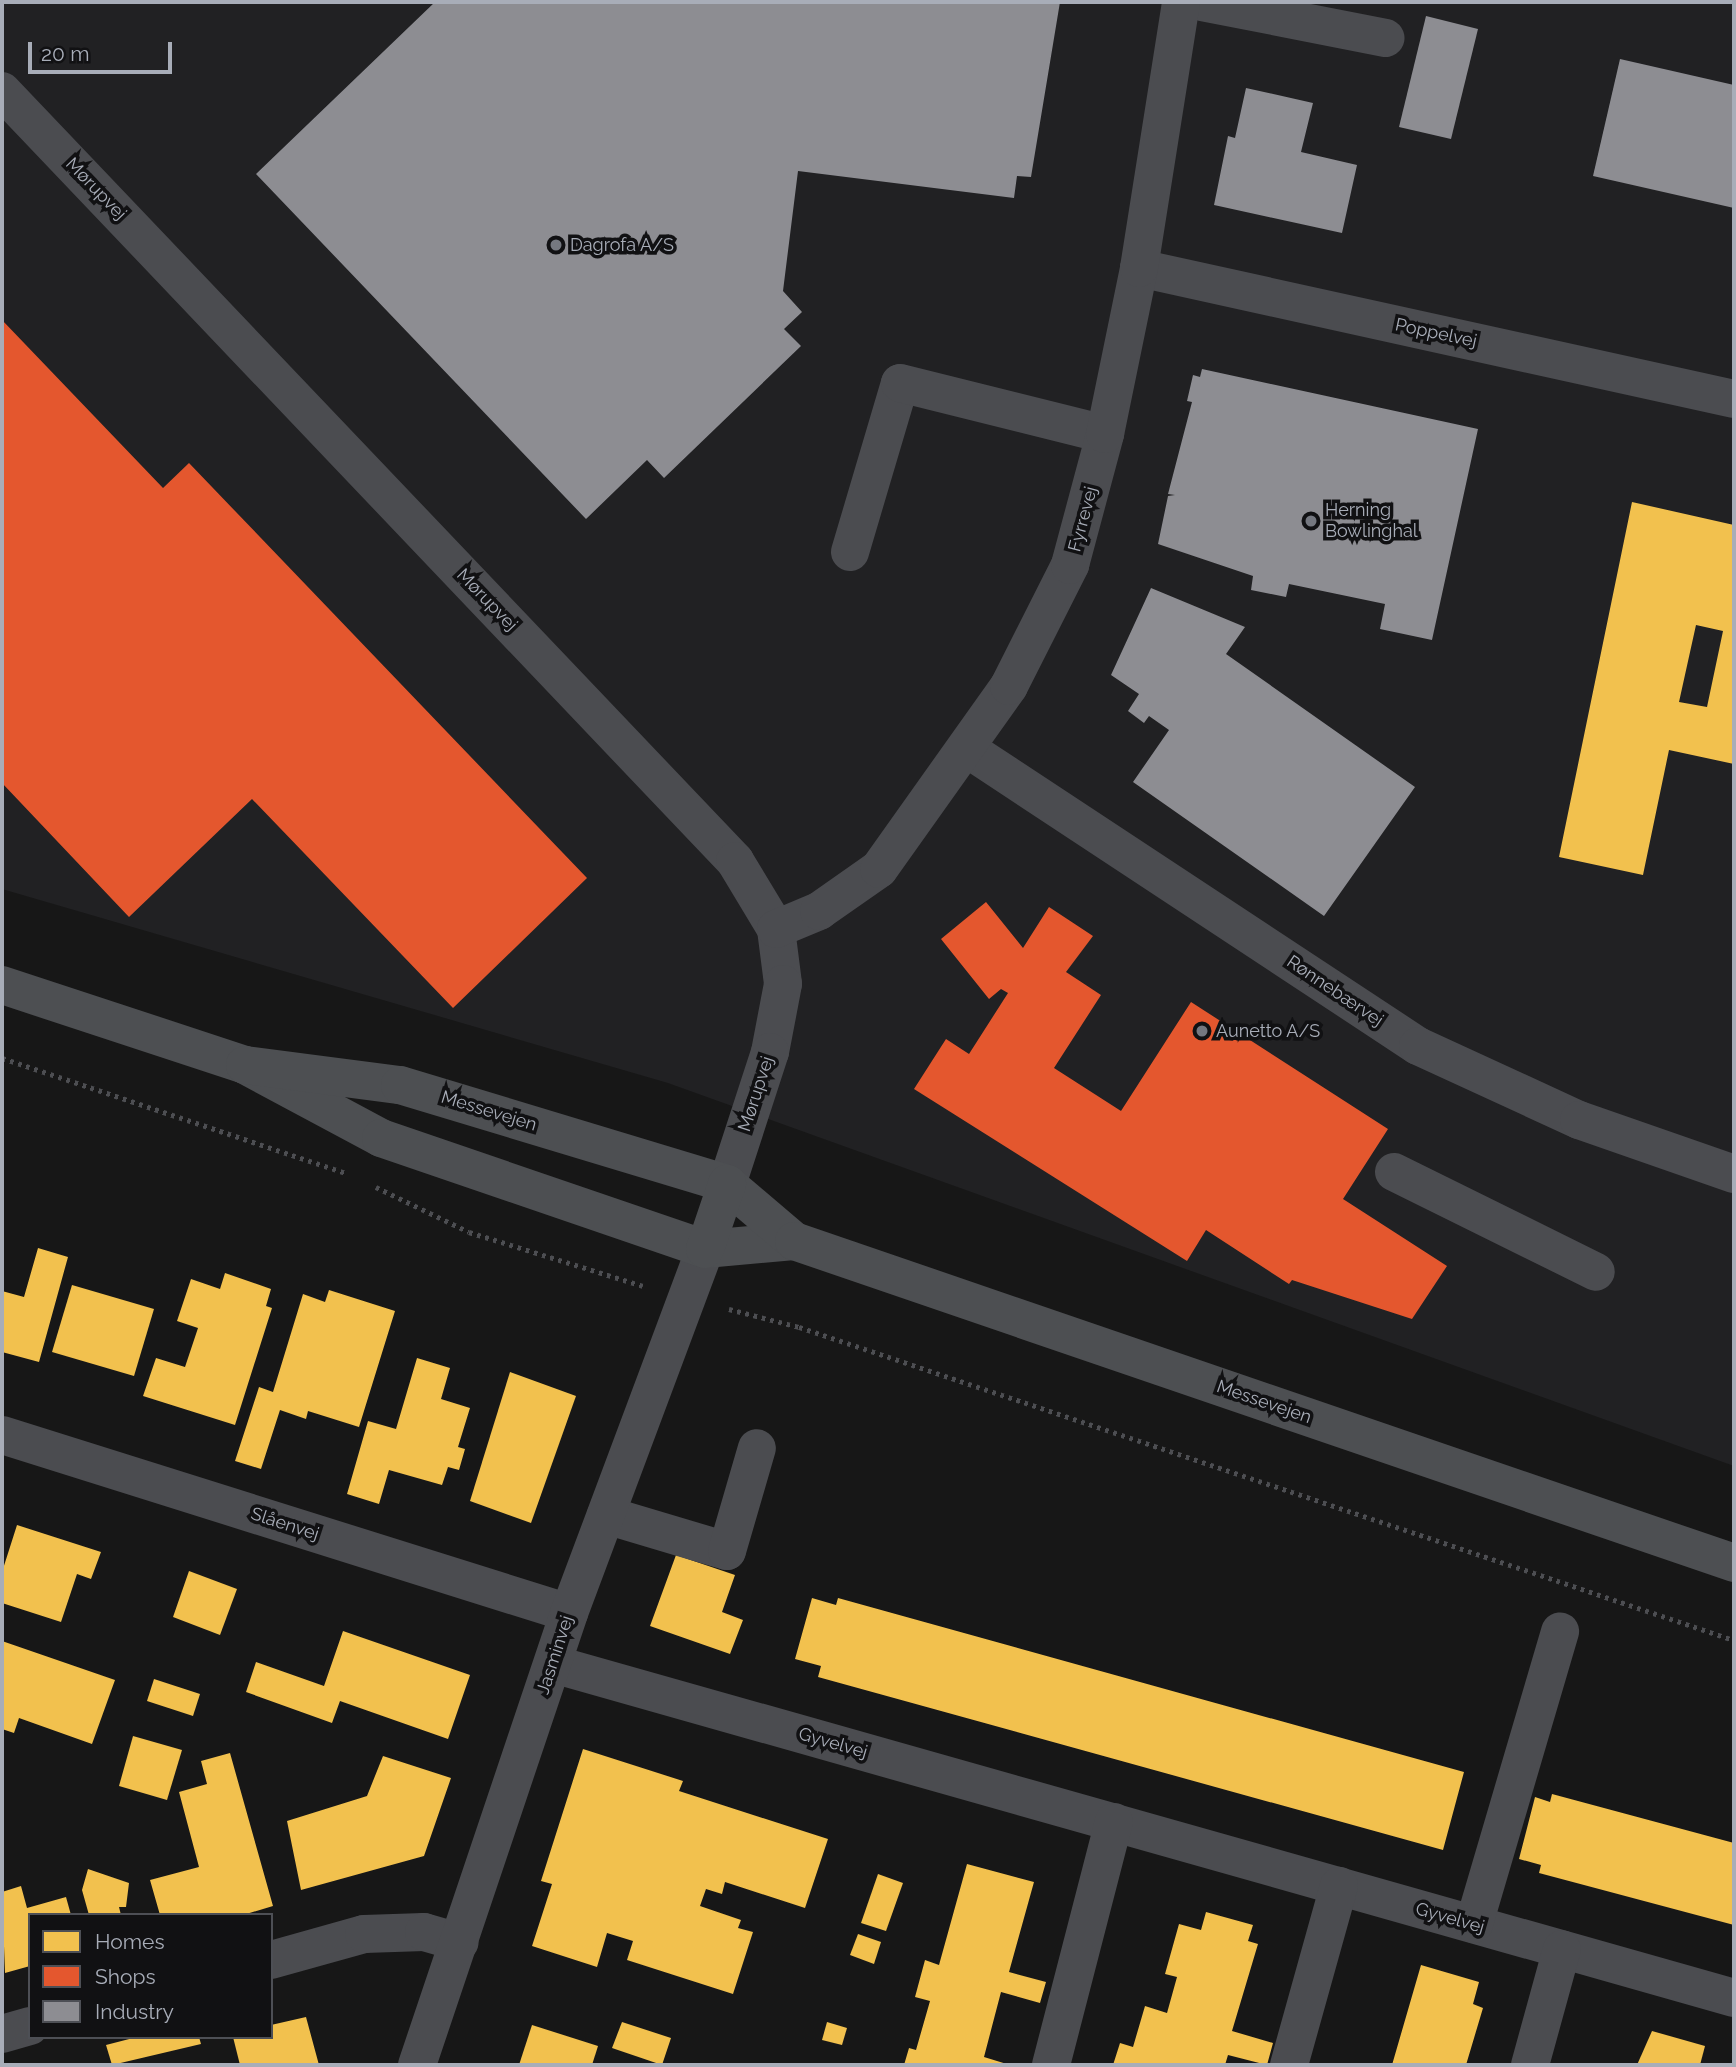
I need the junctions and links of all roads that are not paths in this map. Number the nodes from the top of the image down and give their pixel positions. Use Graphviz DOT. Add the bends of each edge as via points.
graph roads {
  1 [pos="1181,2"];
  2 [pos="1202,2"];
  3 [pos="1386,38"];
  4 [pos="2,91"];
  5 [pos="1139,268"];
  6 [pos="1734,399"];
  7 [pos="1105,434"];
  8 [pos="850,552"];
  9 [pos="966,748"];
  10 [pos="776,929"];
  11 [pos="2,985"];
  12 [pos="245,1065"];
  13 [pos="1394,1172"];
  14 [pos="1734,1174"];
  15 [pos="727,1184"];
  16 [pos="794,1241"];
  17 [pos="705,1248"];
  18 [pos="1596,1272"];
  19 [pos="2,1435"];
  20 [pos="757,1448"];
  21 [pos="606,1515"];
  22 [pos="1734,1563"];
  23 [pos="569,1613"];
  24 [pos="1560,1632"];
  25 [pos="552,1664"];
  26 [pos="1114,1822"];
  27 [pos="1339,1886"];
  28 [pos="1474,1924"];
  29 [pos="460,1942"];
  30 [pos="1562,1949"];
  31 [pos="273,1959"];
  32 [pos="1734,1998"];
  33 [pos="28,2027"];
  34 [pos="2,2034"];
  35 [pos="417,2065"];
  36 [pos="1051,2065"];
  37 [pos="1289,2065"];
  38 [pos="1530,2065"];
  1 -- 5 [label="street, Fyrrevej"];
  2 -- 3 [label="street"];
  4 -- 10 [label="street, Mørupvej" via="735,861"];
  5 -- 6 [label="street, Poppelvej"];
  5 -- 7 [label="street, Fyrrevej"];
  7 -- 8 [label="street" via="900,383"];
  7 -- 9 [label="street, Fyrrevej" via="1070,565 1009,686"];
  9 -- 10 [label="street, Fyrrevej" via="879,869 819,911"];
  9 -- 14 [label="street, Rønnebærvej" via="1418,1046 1579,1121"];
  10 -- 15 [label="street, Mørupvej" via="783,984 771,1052"];
  11 -- 12 [label="main road, Messevejen"];
  12 -- 15 [label="main road, Messevejen" via="400,1085"];
  12 -- 17 [label="main road, Messevejen" via="381,1138"];
  13 -- 18 [label="street"];
  15 -- 16 [label="main road, Messevejen"];
  15 -- 17 [label="main road"];
  16 -- 17 [label="main road, Messevejen"];
  16 -- 22 [label="main road, Messevejen"];
  17 -- 21 [label="street, Jasminvej"];
  19 -- 23 [label="street, Slåenvej"];
  20 -- 21 [label="street" via="727,1551"];
  21 -- 23 [label="street, Jasminvej"];
  23 -- 25 [label="street, Jasminvej"];
  24 -- 28 [label="street"];
  25 -- 26 [label="street, Gyvelvej"];
  25 -- 29 [label="street, Jasminvej"];
  26 -- 27 [label="street, Gyvelvej"];
  26 -- 36 [label="street"];
  27 -- 28 [label="street, Gyvelvej"];
  27 -- 37 [label="street"];
  28 -- 30 [label="street, Gyvelvej"];
  29 -- 31 [label="street" via="424,1932 364,1934"];
  29 -- 35 [label="street, Jasminvej"];
  30 -- 32 [label="street, Gyvelvej"];
  30 -- 38 [label="street"];
  33 -- 34 [label="street"];
}
